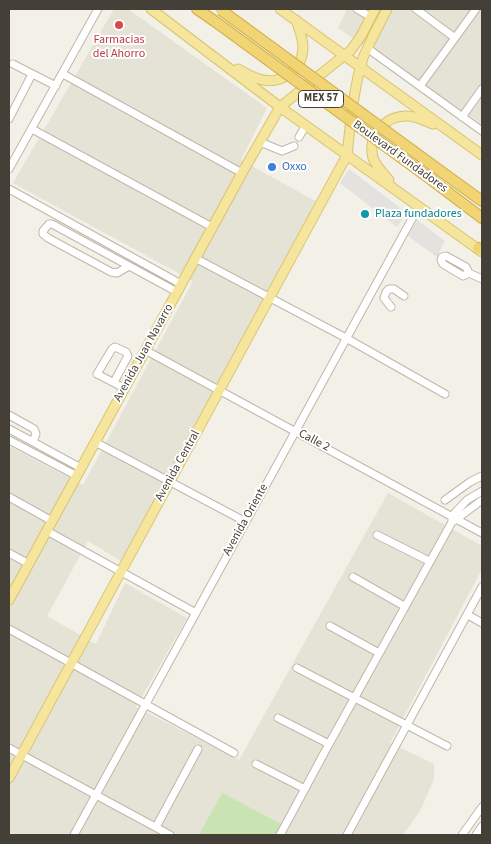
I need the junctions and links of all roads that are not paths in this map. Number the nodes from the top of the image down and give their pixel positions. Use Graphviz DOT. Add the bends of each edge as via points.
graph roads {
  1 [pos="98,9"];
  2 [pos="151,9"];
  3 [pos="197,9"];
  4 [pos="220,9"];
  5 [pos="280,9"];
  6 [pos="357,9"];
  7 [pos="387,9"];
  8 [pos="416,9"];
  9 [pos="476,9"];
  10 [pos="373,13"];
  11 [pos="296,20"];
  12 [pos="455,38"];
  13 [pos="367,48"];
  14 [pos="345,55"];
  15 [pos="214,56"];
  16 [pos="12,64"];
  17 [pos="360,67"];
  18 [pos="32,74"];
  19 [pos="63,74"];
  20 [pos="56,86"];
  21 [pos="420,86"];
  22 [pos="482,88"];
  23 [pos="280,107"];
  24 [pos="462,117"];
  25 [pos="9,118"];
  26 [pos="306,125"];
  27 [pos="32,129"];
  28 [pos="482,131"];
  29 [pos="449,132"];
  30 [pos="299,138"];
  31 [pos="260,142"];
  32 [pos="294,146"];
  33 [pos="348,155"];
  34 [pos="482,156"];
  35 [pos="10,165"];
  36 [pos="242,173"];
  37 [pos="9,189"];
  38 [pos="404,196"];
  39 [pos="482,201"];
  40 [pos="419,206"];
  41 [pos="482,218"];
  42 [pos="212,227"];
  43 [pos="481,250"];
  44 [pos="195,258"];
  45 [pos="129,266"];
  46 [pos="469,273"];
  47 [pos="482,279"];
  48 [pos="374,286"];
  49 [pos="179,288"];
  50 [pos="386,292"];
  51 [pos="404,296"];
  52 [pos="270,298"];
  53 [pos="391,307"];
  54 [pos="346,338"];
  55 [pos="145,350"];
  56 [pos="122,367"];
  57 [pos="132,373"];
  58 [pos="114,382"];
  59 [pos="124,388"];
  60 [pos="219,390"];
  61 [pos="445,394"];
  62 [pos="9,415"];
  63 [pos="9,429"];
  64 [pos="295,431"];
  65 [pos="9,440"];
  66 [pos="33,442"];
  67 [pos="96,442"];
  68 [pos="79,472"];
  69 [pos="482,476"];
  70 [pos="170,481"];
  71 [pos="470,482"];
  72 [pos="9,497"];
  73 [pos="480,497"];
  74 [pos="445,500"];
  75 [pos="454,519"];
  76 [pos="52,521"];
  77 [pos="246,522"];
  78 [pos="46,531"];
  79 [pos="482,533"];
  80 [pos="377,535"];
  81 [pos="9,553"];
  82 [pos="429,562"];
  83 [pos="29,564"];
  84 [pos="121,572"];
  85 [pos="353,577"];
  86 [pos="482,588"];
  87 [pos="9,600"];
  88 [pos="404,606"];
  89 [pos="196,613"];
  90 [pos="468,615"];
  91 [pos="482,623"];
  92 [pos="330,626"];
  93 [pos="9,629"];
  94 [pos="379,653"];
  95 [pos="71,663"];
  96 [pos="296,668"];
  97 [pos="354,698"];
  98 [pos="146,704"];
  99 [pos="278,718"];
  100 [pos="407,725"];
  101 [pos="329,744"];
  102 [pos="447,746"];
  103 [pos="9,748"];
  104 [pos="198,749"];
  105 [pos="234,753"];
  106 [pos="21,754"];
  107 [pos="256,764"];
  108 [pos="9,778"];
  109 [pos="305,789"];
  110 [pos="96,796"];
  111 [pos="482,807"];
  112 [pos="482,826"];
  113 [pos="156,827"];
  114 [pos="74,835"];
  115 [pos="170,835"];
  116 [pos="280,835"];
  117 [pos="347,835"];
  118 [pos="462,835"];
  119 [pos="476,835"];
  1 -- 19 [label="street"];
  2 -- 15 [label="main road"];
  3 -- 41 [label="highway, Boulevard Fundadores / MEX 57, bridge"];
  4 -- 39 [label="highway, Boulevard Fundadores / MEX 57, bridge"];
  5 -- 11 [label="main road"];
  6 -- 10 [label="street"];
  7 -- 13 [label="main road"];
  8 -- 12 [label="street"];
  9 -- 12 [label="street"];
  10 -- 14 [label="main road"];
  11 -- 14 [label="main road"];
  11 -- 15 [label="main road" via="303,46 302,58 297,67 280,79 259,79"];
  12 -- 21 [label="street"];
  13 -- 17 [label="main road"];
  13 -- 21 [label="street"];
  14 -- 17 [label="main road"];
  14 -- 23 [label="main road"];
  15 -- 23 [label="main road"];
  16 -- 18 [label="street"];
  17 -- 29 [label="main road"];
  17 -- 33 [label="main road"];
  18 -- 20 [label="street"];
  18 -- 25 [label="street"];
  19 -- 20 [label="street"];
  19 -- 36 [label="street"];
  20 -- 27 [label="street"];
  21 -- 24 [label="street"];
  22 -- 24 [label="street"];
  23 -- 26 [label="main road"];
  23 -- 31 [label="main road, Avenida Juan Navarro"];
  24 -- 28 [label="street"];
  26 -- 30 [label="street"];
  26 -- 33 [label="main road"];
  27 -- 35 [label="street"];
  27 -- 42 [label="street"];
  29 -- 34 [label="main road"];
  29 -- 38 [label="main road" via="409,116 398,116 380,127 374,136 373,156 378,167"];
  31 -- 32 [label="street" via="282,151"];
  31 -- 36 [label="main road, Avenida Juan Navarro"];
  33 -- 38 [label="main road"];
  33 -- 52 [label="main road, Avenida Central"];
  36 -- 42 [label="main road, Avenida Juan Navarro"];
  37 -- 49 [label="street"];
  38 -- 40 [label="main road"];
  40 -- 43 [label="main road"];
  40 -- 48 [label="street, Avenida Oriente"];
  42 -- 44 [label="main road, Avenida Juan Navarro"];
  44 -- 49 [label="main road, Avenida Juan Navarro"];
  44 -- 52 [label="street"];
  45 -- 45 [label="street" via="52,224 43,231 48,238 114,274"];
  45 -- 49 [label="street"];
  46 -- 47 [label="street"];
  48 -- 50 [label="street"];
  48 -- 54 [label="street, Avenida Oriente"];
  49 -- 55 [label="main road, Avenida Juan Navarro"];
  50 -- 51 [label="street" via="392,288"];
  50 -- 53 [label="street" via="384,298"];
  52 -- 54 [label="street"];
  52 -- 60 [label="main road, Avenida Central"];
  54 -- 61 [label="street"];
  54 -- 64 [label="street, Avenida Oriente"];
  55 -- 57 [label="main road, Avenida Juan Navarro"];
  55 -- 60 [label="street, Calle 2"];
  56 -- 57 [label="street"];
  56 -- 58 [label="street"];
  56 -- 58 [label="street" via="128,354 116,347 97,374"];
  57 -- 59 [label="main road, Avenida Juan Navarro"];
  58 -- 59 [label="street"];
  59 -- 67 [label="main road, Avenida Juan Navarro"];
  60 -- 64 [label="street, Calle 2"];
  60 -- 70 [label="main road, Avenida Central"];
  62 -- 66 [label="street" via="34,429"];
  63 -- 66 [label="street"];
  64 -- 75 [label="street, Calle 2"];
  64 -- 77 [label="street, Avenida Oriente"];
  65 -- 68 [label="street"];
  66 -- 68 [label="street"];
  67 -- 68 [label="main road, Avenida Juan Navarro"];
  67 -- 70 [label="street"];
  68 -- 76 [label="main road, Avenida Juan Navarro"];
  69 -- 71 [label="street"];
  70 -- 77 [label="street"];
  70 -- 84 [label="main road, Avenida Central"];
  71 -- 73 [label="street"];
  71 -- 74 [label="street"];
  72 -- 76 [label="street"];
  73 -- 75 [label="street" via="460,506"];
  75 -- 79 [label="street, Calle 2"];
  75 -- 82 [label="street"];
  76 -- 78 [label="main road, Avenida Juan Navarro"];
  77 -- 89 [label="street, Avenida Oriente"];
  78 -- 83 [label="main road, Avenida Juan Navarro"];
  78 -- 84 [label="street"];
  80 -- 82 [label="street"];
  81 -- 83 [label="street"];
  82 -- 88 [label="street"];
  83 -- 87 [label="main road, Avenida Juan Navarro"];
  84 -- 89 [label="street"];
  84 -- 95 [label="main road, Avenida Central"];
  85 -- 88 [label="street"];
  86 -- 90 [label="street"];
  88 -- 94 [label="street"];
  89 -- 98 [label="street, Avenida Oriente"];
  90 -- 91 [label="street"];
  90 -- 100 [label="street"];
  92 -- 94 [label="street"];
  93 -- 95 [label="street"];
  94 -- 97 [label="street"];
  95 -- 98 [label="street"];
  95 -- 106 [label="main road, Avenida Central"];
  96 -- 97 [label="street"];
  97 -- 100 [label="street"];
  97 -- 101 [label="street"];
  98 -- 105 [label="street"];
  98 -- 110 [label="street, Avenida Oriente"];
  99 -- 101 [label="street"];
  100 -- 102 [label="street"];
  100 -- 117 [label="street"];
  101 -- 109 [label="street"];
  103 -- 106 [label="street"];
  104 -- 113 [label="street"];
  106 -- 108 [label="main road, Avenida Central"];
  106 -- 110 [label="street"];
  107 -- 109 [label="street"];
  109 -- 116 [label="street"];
  110 -- 113 [label="street"];
  110 -- 114 [label="street, Avenida Oriente"];
  111 -- 118 [label="street"];
  112 -- 119 [label="street"];
  113 -- 115 [label="street"];
}
